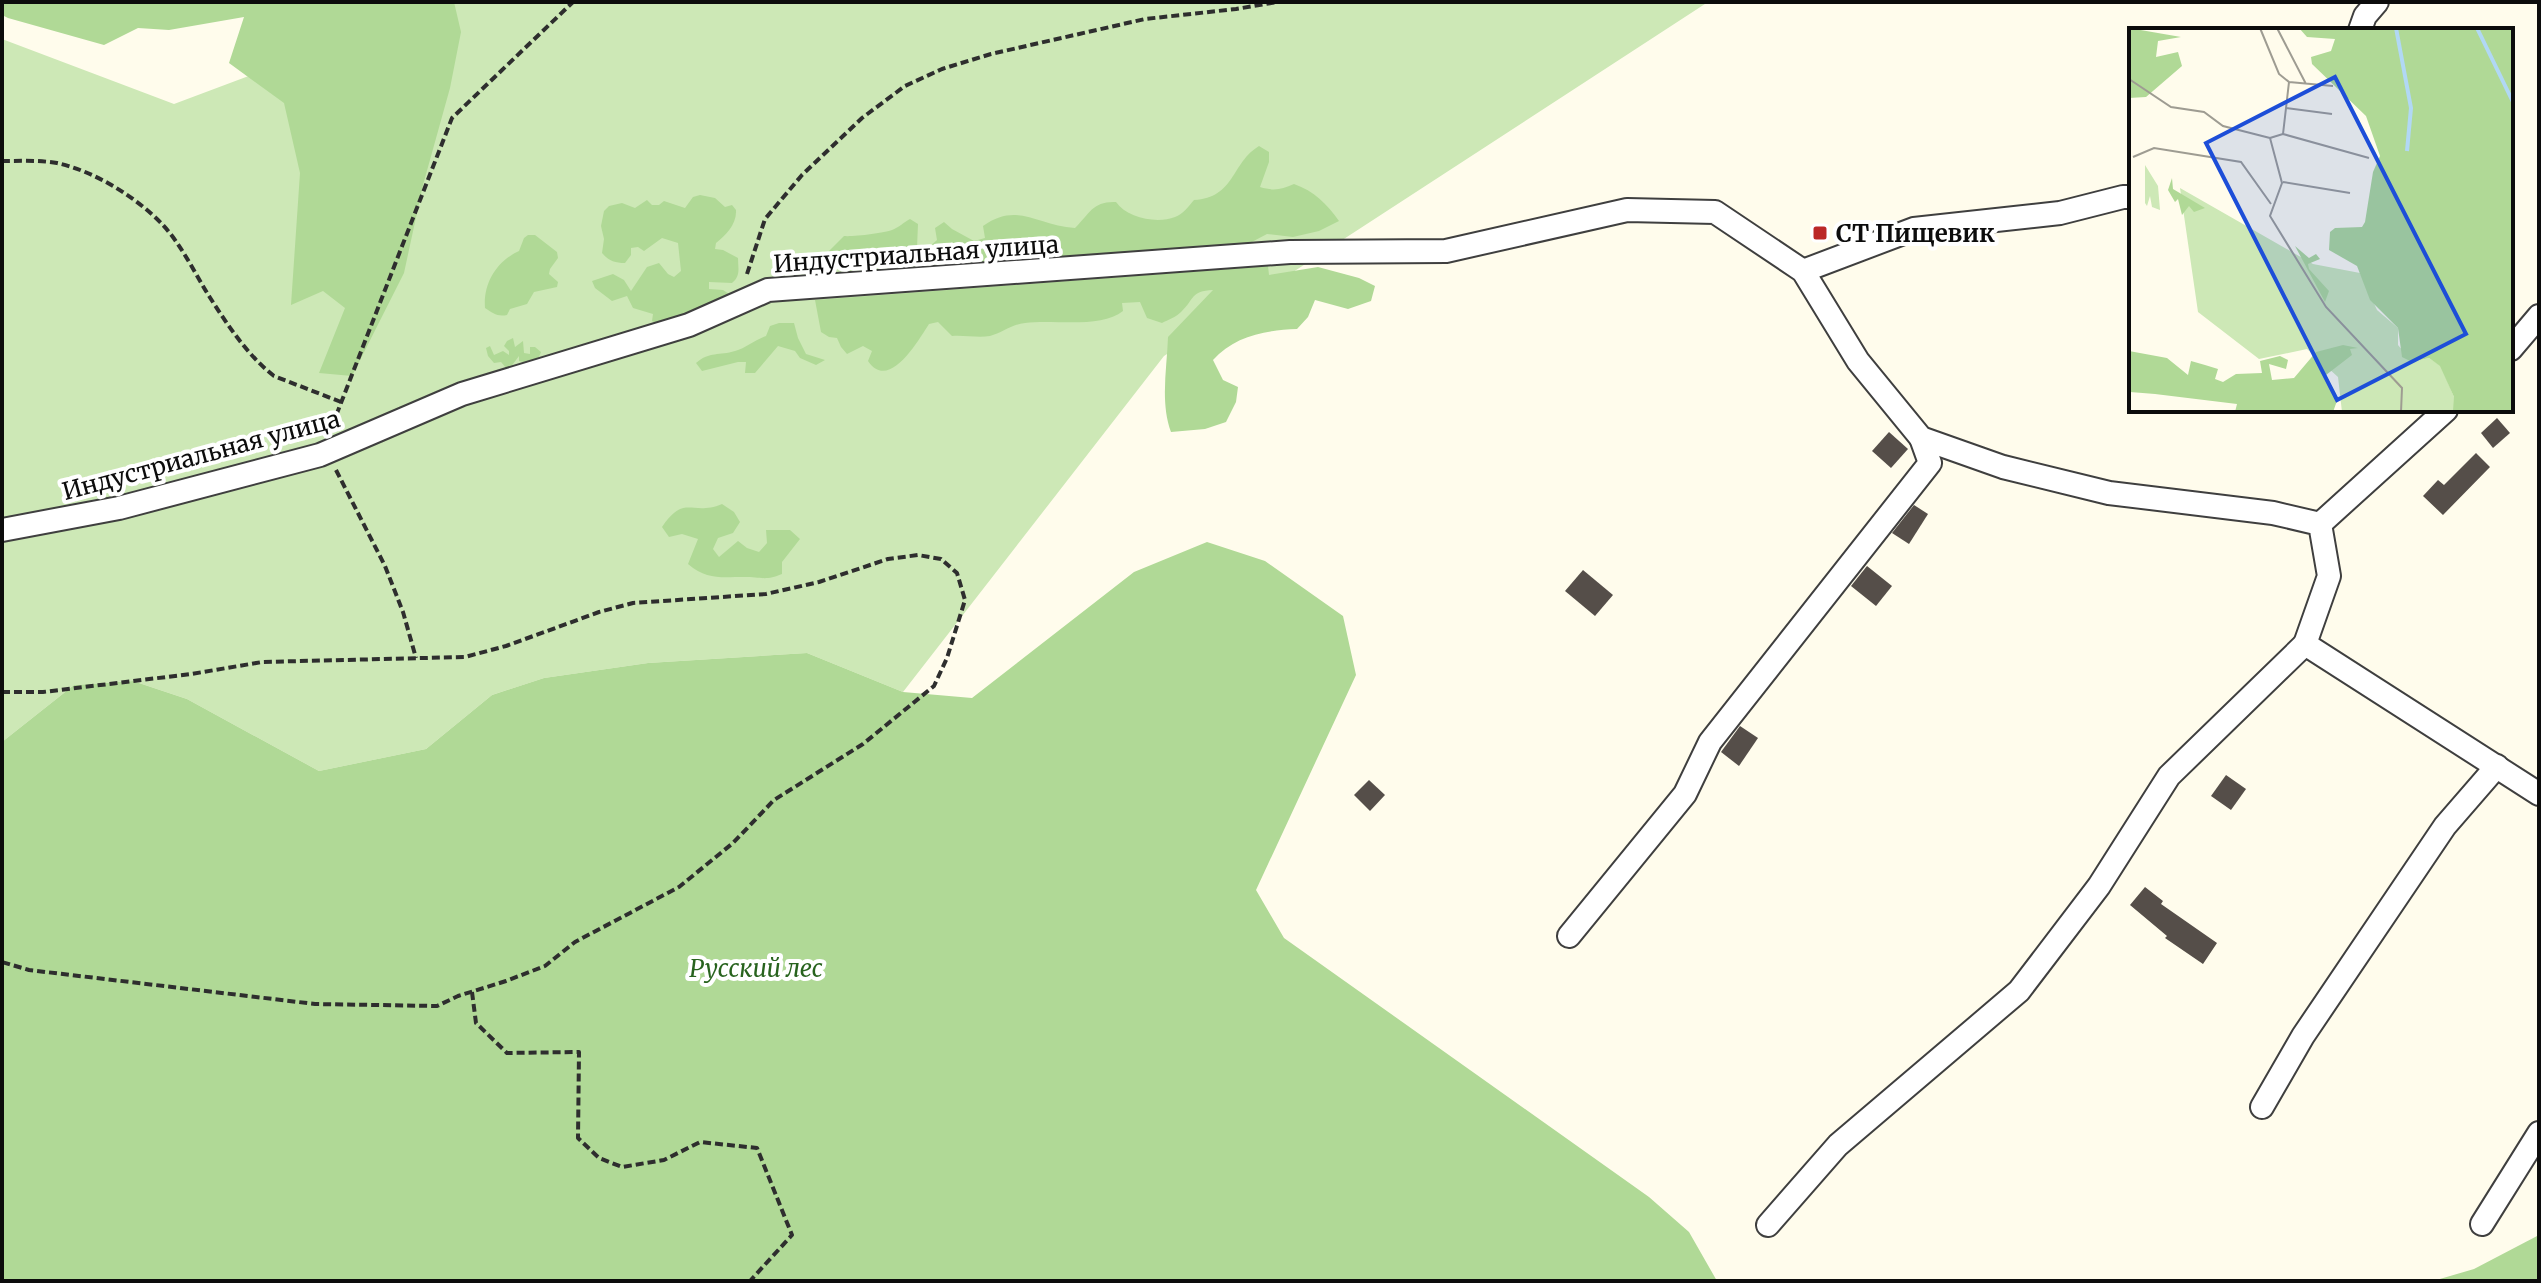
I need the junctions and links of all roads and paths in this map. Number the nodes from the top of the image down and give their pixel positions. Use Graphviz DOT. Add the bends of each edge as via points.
graph roads {
  1 [pos="573,2"];
  2 [pos="1277,2"];
  3 [pos="2377,2"];
  4 [pos="2361,28"];
  5 [pos="2,161"];
  6 [pos="2129,197"];
  7 [pos="1803,271"];
  8 [pos="738,303"];
  9 [pos="2539,316"];
  10 [pos="2513,347"];
  11 [pos="341,402"];
  12 [pos="2444,412"];
  13 [pos="1921,438"];
  14 [pos="320,455"];
  15 [pos="2320,524"];
  16 [pos="2,530"];
  17 [pos="2305,644"];
  18 [pos="416,658"];
  19 [pos="2,692"];
  20 [pos="2497,766"];
  21 [pos="2539,794"];
  22 [pos="1569,936"];
  23 [pos="2,962"];
  24 [pos="472,992"];
  25 [pos="2262,1107"];
  26 [pos="2539,1133"];
  27 [pos="2482,1224"];
  28 [pos="1768,1225"];
  29 [pos="750,1281"];
  1 -- 11 [label="path" via="452,118"];
  2 -- 8 [label="path" via="1145,19 991,54 905,86 802,175 765,219"];
  3 -- 4 [label="street"];
  5 -- 11 [label="path" via="71,167 145,208 163,225 232,332 265,369"];
  6 -- 7 [label="street" via="2060,213 1914,229"];
  7 -- 8 [label="street, Индустриальная улица" via="1715,212 1627,210 1446,251 1290,252 768,290"];
  7 -- 13 [label="street" via="1858,361"];
  8 -- 14 [label="street, Индустриальная улица" via="689,325 462,394"];
  9 -- 10 [label="street"];
  11 -- 14 [label="path"];
  12 -- 15 [label="street"];
  13 -- 15 [label="street" via="2003,467 2109,493 2273,513"];
  13 -- 22 [label="street" via="1930,463 1710,742 1685,794"];
  14 -- 16 [label="street, Индустриальная улица" via="119,508"];
  14 -- 18 [label="path" via="337,471 385,566"];
  15 -- 17 [label="street" via="2329,576"];
  17 -- 20 [label="street"];
  17 -- 28 [label="street" via="2169,776 2099,886 2019,991 1838,1145"];
  18 -- 19 [label="path" via="262,662 43,692"];
  18 -- 24 [label="path" via="465,657 633,603 766,594 918,555 941,559 957,573 965,600 934,686 863,744 774,800 733,843 679,887 575,942 545,966"];
  20 -- 21 [label="street"];
  20 -- 25 [label="street" via="2445,826 2303,1036"];
  23 -- 24 [label="path" via="29,970 315,1004 437,1006"];
  24 -- 29 [label="path" via="476,1023 507,1053 579,1052 578,1138 599,1158 622,1167 664,1160 700,1142 757,1148 792,1235"];
  26 -- 27 [label="street"];
}
